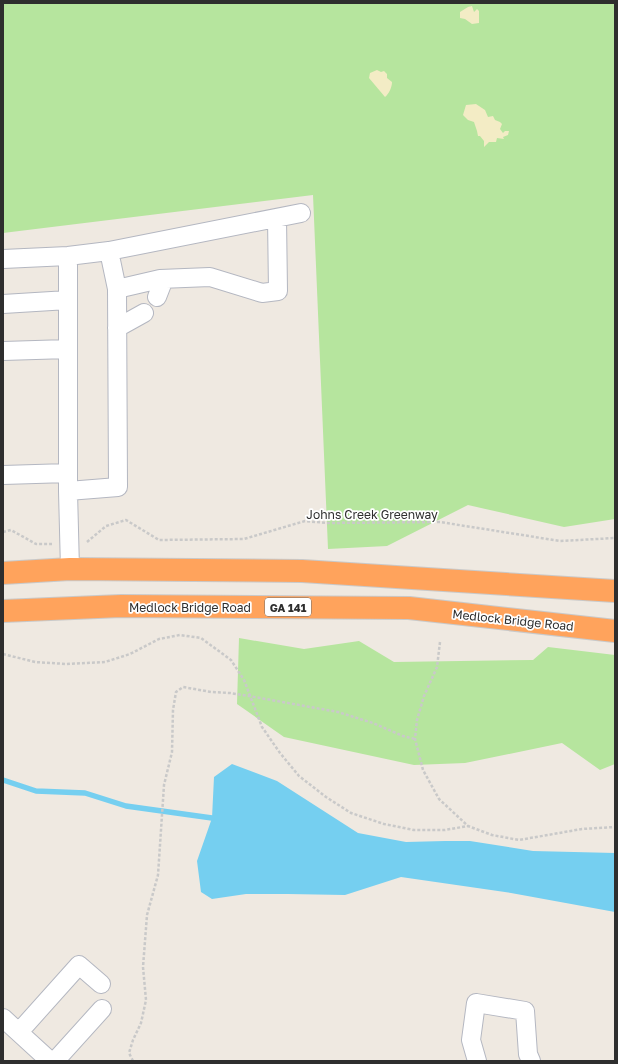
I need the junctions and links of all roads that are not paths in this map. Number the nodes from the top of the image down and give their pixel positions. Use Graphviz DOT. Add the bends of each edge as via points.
graph roads {
  1 [pos="301,213"];
  2 [pos="277,218"];
  3 [pos="109,251"];
  4 [pos="68,256"];
  5 [pos="3,259"];
  6 [pos="164,279"];
  7 [pos="117,289"];
  8 [pos="157,297"];
  9 [pos="68,300"];
  10 [pos="3,304"];
  11 [pos="144,313"];
  12 [pos="117,328"];
  13 [pos="68,349"];
  14 [pos="3,351"];
  15 [pos="68,473"];
  16 [pos="3,475"];
  17 [pos="68,491"];
  18 [pos="70,569"];
  19 [pos="3,573"];
  20 [pos="615,591"];
  21 [pos="3,611"];
  22 [pos="615,631"];
  23 [pos="101,984"];
  24 [pos="102,1009"];
  25 [pos="3,1018"];
  26 [pos="19,1032"];
  27 [pos="50,1061"];
  28 [pos="55,1061"];
  29 [pos="476,1061"];
  30 [pos="531,1061"];
  1 -- 2 [label="lane"];
  2 -- 3 [label="lane"];
  2 -- 6 [label="lane" via="278,291 262,293 210,277"];
  3 -- 4 [label="lane"];
  3 -- 7 [label="lane"];
  4 -- 5 [label="lane"];
  4 -- 9 [label="lane"];
  6 -- 7 [label="lane"];
  6 -- 8 [label="lane"];
  7 -- 12 [label="lane"];
  9 -- 10 [label="lane"];
  9 -- 13 [label="lane"];
  11 -- 12 [label="lane"];
  12 -- 17 [label="lane" via="118,487"];
  13 -- 14 [label="lane"];
  13 -- 15 [label="lane"];
  15 -- 16 [label="lane"];
  15 -- 17 [label="lane"];
  17 -- 18 [label="lane"];
  18 -- 19 [label="highway"];
  18 -- 20 [label="highway" via="302,571"];
  21 -- 22 [label="highway, Medlock Bridge Road / GA 141" via="121,606 409,608"];
  23 -- 26 [label="lane" via="79,965"];
  24 -- 28 [label="lane"];
  25 -- 26 [label="lane"];
  26 -- 27 [label="lane"];
  29 -- 30 [label="lane" via="471,1040 476,1003 525,1011 528,1054"];
}
